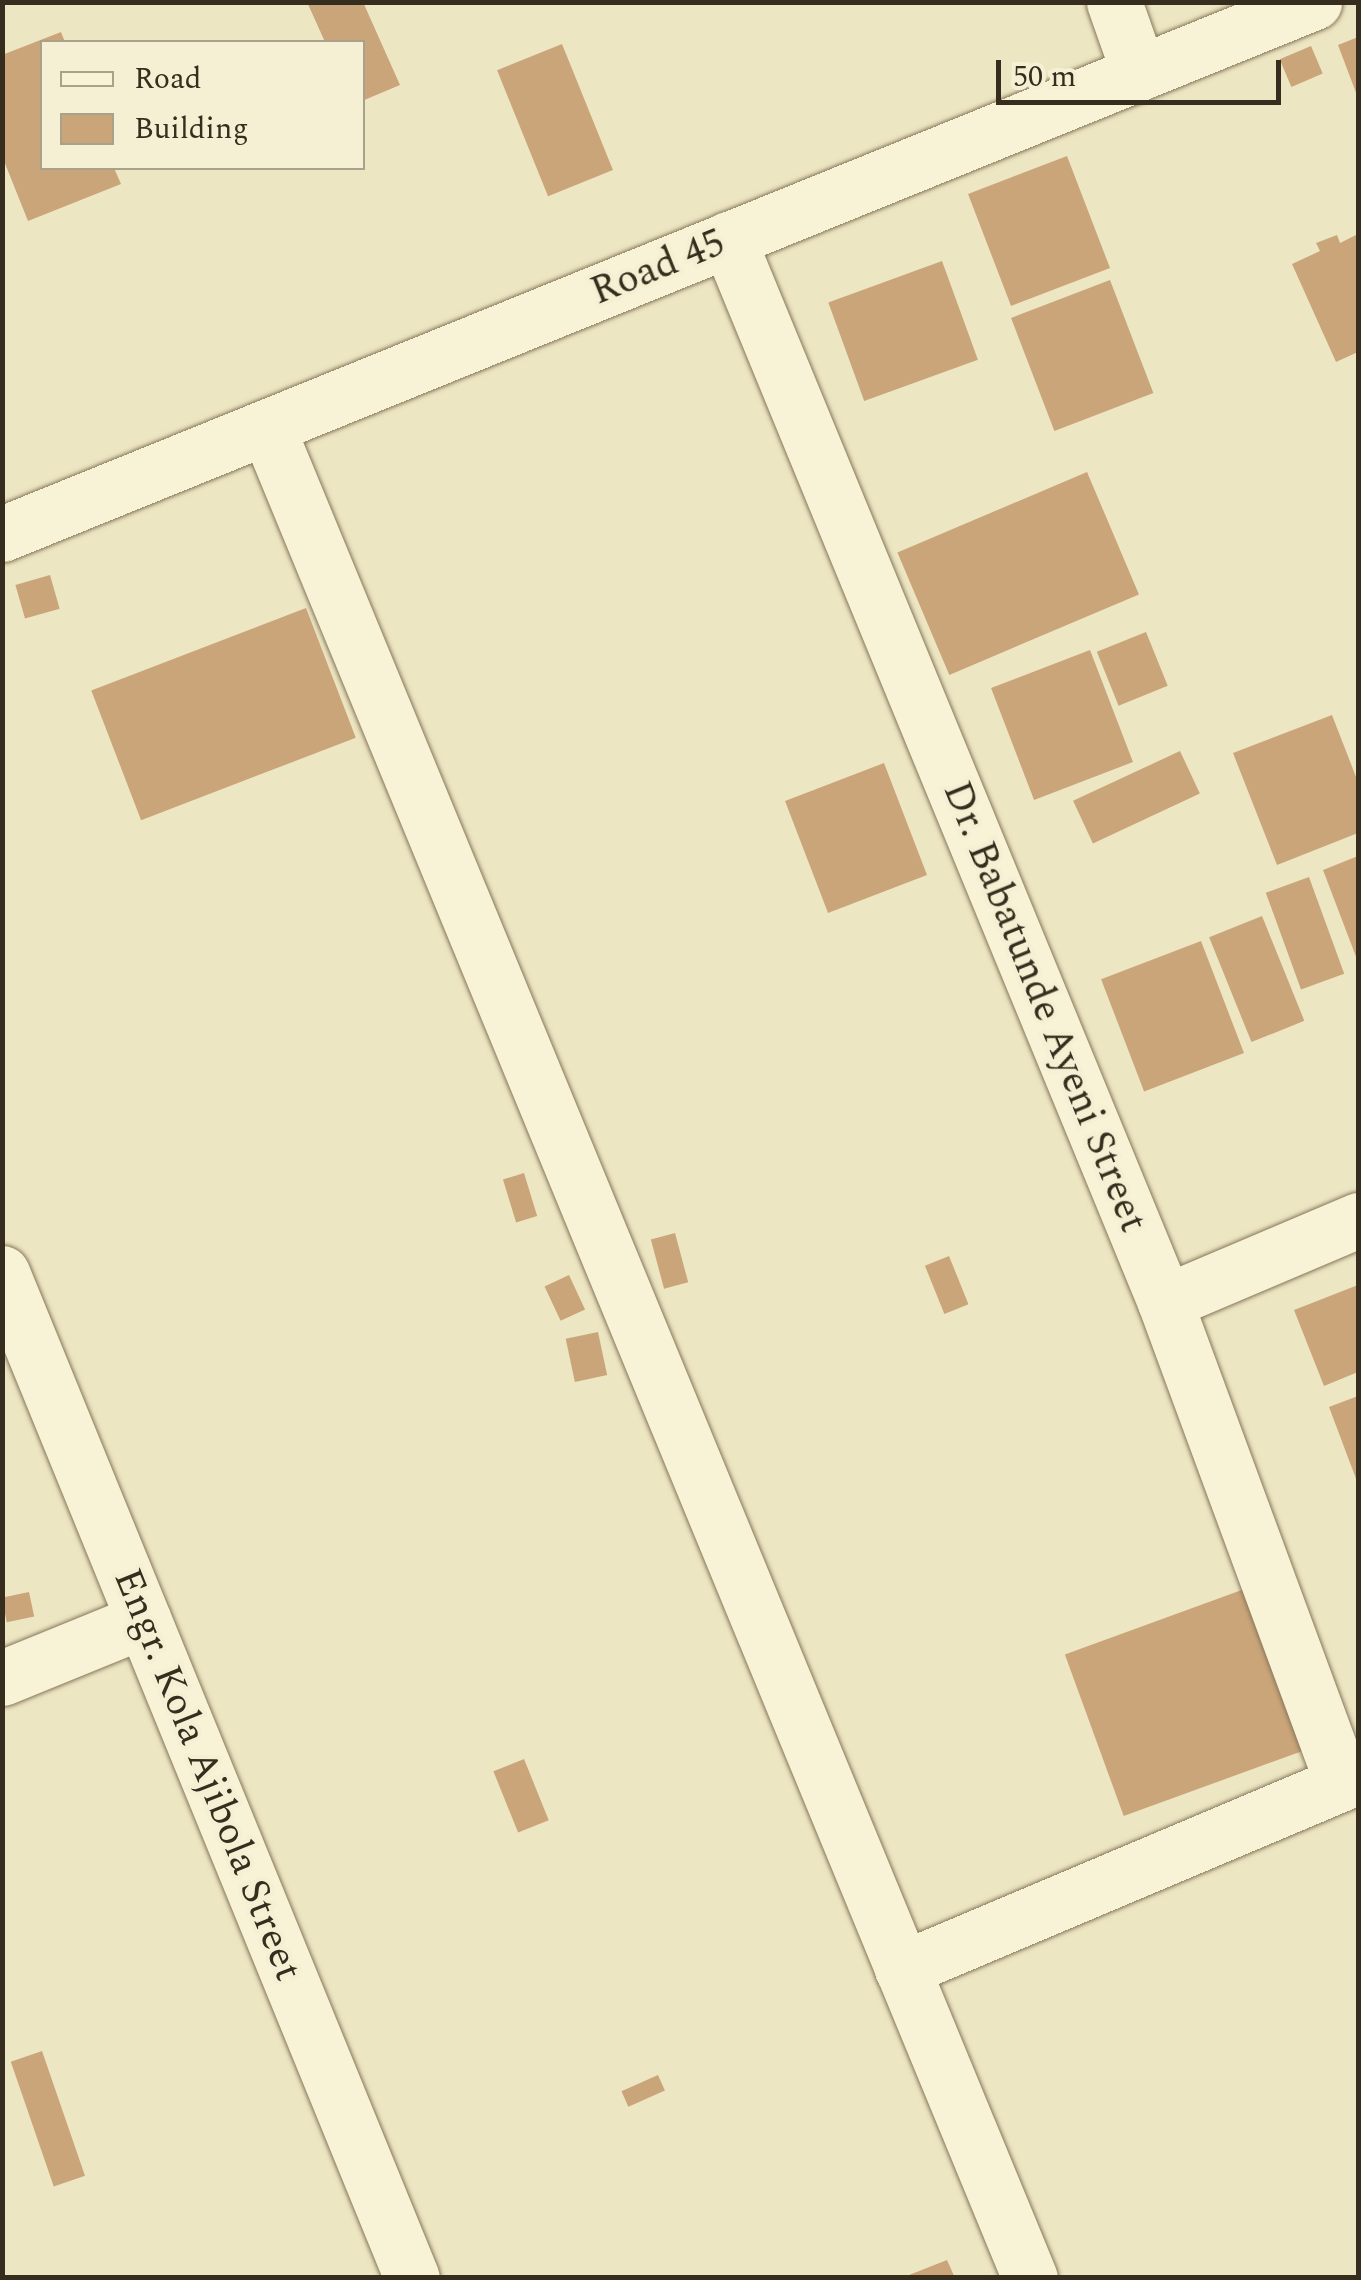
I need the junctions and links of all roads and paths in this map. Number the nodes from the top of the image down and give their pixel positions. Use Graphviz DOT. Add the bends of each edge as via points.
graph roads {
  1 [pos="1114,2"];
  2 [pos="1314,2"];
  3 [pos="1139,73"];
  4 [pos="728,239"];
  5 [pos="267,427"];
  6 [pos="2,534"];
  7 [pos="1358,1220"];
  8 [pos="2,1273"];
  9 [pos="1165,1302"];
  10 [pos="144,1620"];
  11 [pos="2,1678"];
  12 [pos="1350,1779"];
  13 [pos="902,1969"];
  14 [pos="412,2278"];
  15 [pos="1030,2278"];
  1 -- 3 [label="street"];
  2 -- 3 [label="street, Road 45"];
  3 -- 4 [label="street, Road 45"];
  4 -- 5 [label="street, Road 45"];
  4 -- 9 [label="street, Dr. Babatunde Ayeni Street"];
  5 -- 6 [label="street, Road 45"];
  5 -- 13 [label="street"];
  7 -- 9 [label="street"];
  8 -- 10 [label="street, Engr. Kola Ajibola Street"];
  9 -- 12 [label="street, Dr. Babatunde Ayeni Street"];
  10 -- 11 [label="street"];
  10 -- 14 [label="street, Engr. Kola Ajibola Street"];
  12 -- 13 [label="street"];
  13 -- 15 [label="street"];
}
